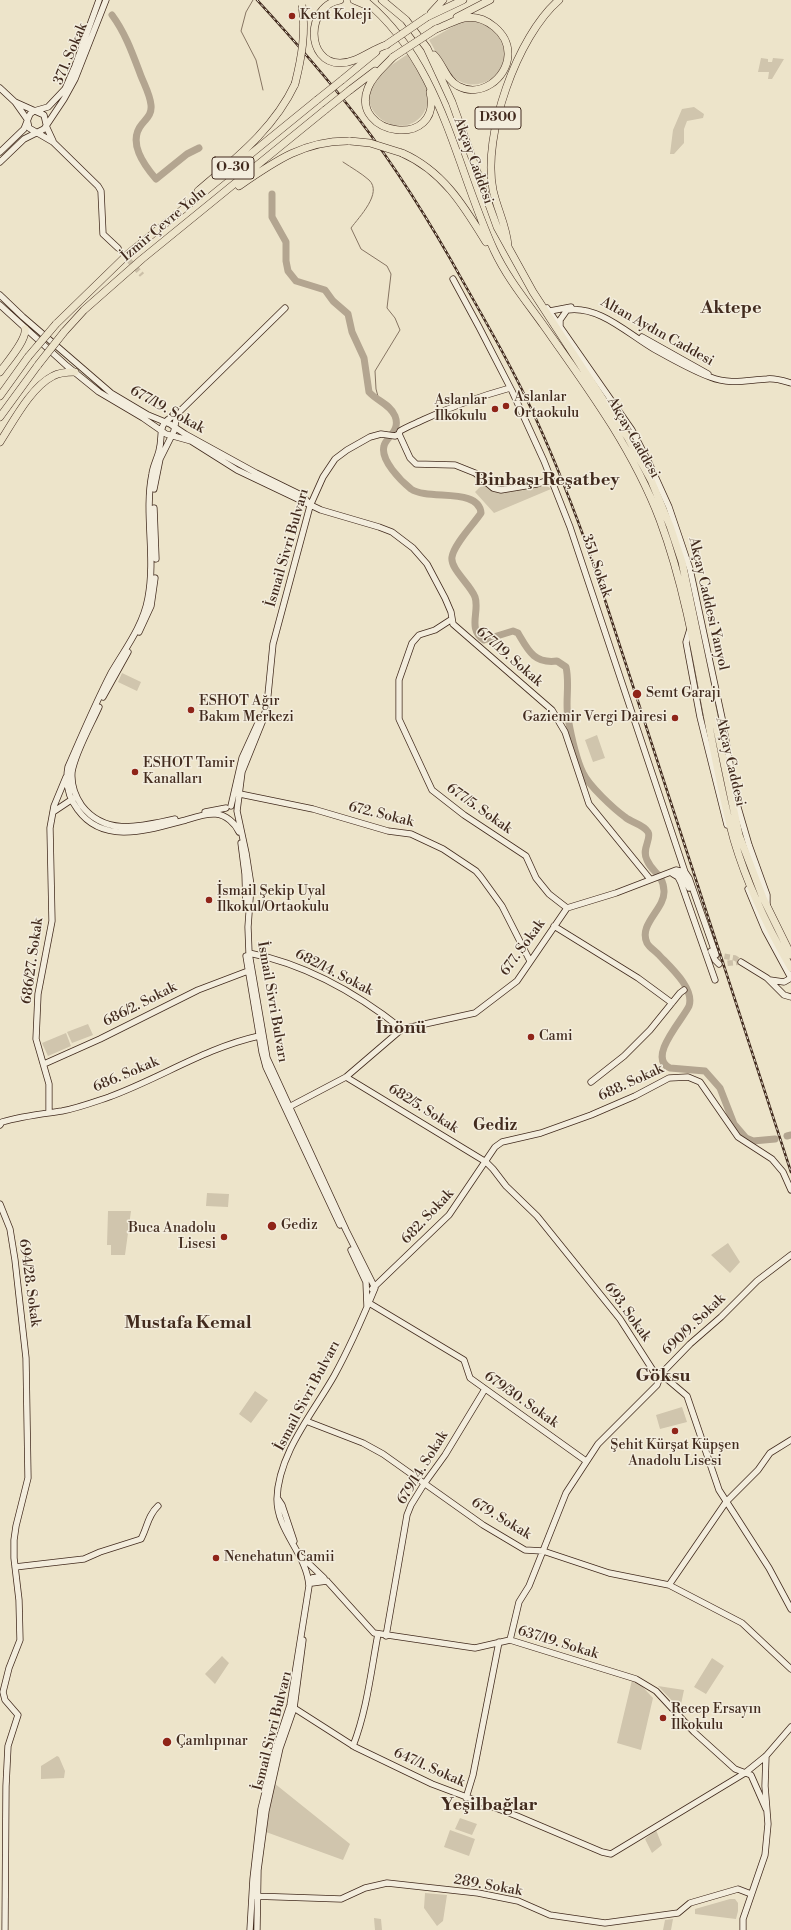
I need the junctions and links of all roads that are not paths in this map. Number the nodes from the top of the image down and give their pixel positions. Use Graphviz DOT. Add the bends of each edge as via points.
graph roads {
  1 [pos="99,0"];
  2 [pos="106,0"];
  3 [pos="340,0"];
  4 [pos="354,0"];
  5 [pos="364,0"];
  6 [pos="382,0"];
  7 [pos="389,0"];
  8 [pos="443,0"];
  9 [pos="462,0"];
  10 [pos="490,0"];
  11 [pos="559,0"];
  12 [pos="301,2"];
  13 [pos="376,10"];
  14 [pos="427,17"];
  15 [pos="406,20"];
  16 [pos="436,29"];
  17 [pos="386,45"];
  18 [pos="427,48"];
  19 [pos="393,57"];
  20 [pos="416,59"];
  21 [pos="0,88"];
  22 [pos="15,102"];
  23 [pos="34,111"];
  24 [pos="27,119"];
  25 [pos="46,122"];
  26 [pos="36,132"];
  27 [pos="53,142"];
  28 [pos="0,152"];
  29 [pos="0,162"];
  30 [pos="212,202"];
  31 [pos="150,236"];
  32 [pos="118,248"];
  33 [pos="509,250"];
  34 [pos="495,253"];
  35 [pos="453,279"];
  36 [pos="533,292"];
  37 [pos="0,295"];
  38 [pos="0,305"];
  39 [pos="285,308"];
  40 [pos="550,311"];
  41 [pos="560,327"];
  42 [pos="25,328"];
  43 [pos="0,372"];
  44 [pos="75,372"];
  45 [pos="714,379"];
  46 [pos="791,383"];
  47 [pos="510,388"];
  48 [pos="0,396"];
  49 [pos="177,414"];
  50 [pos="0,417"];
  51 [pos="164,422"];
  52 [pos="176,427"];
  53 [pos="160,430"];
  54 [pos="397,435"];
  55 [pos="171,436"];
  56 [pos="0,442"];
  57 [pos="551,479"];
  58 [pos="310,506"];
  59 [pos="452,619"];
  60 [pos="690,643"];
  61 [pos="700,644"];
  62 [pos="708,653"];
  63 [pos="266,705"];
  64 [pos="704,733"];
  65 [pos="722,740"];
  66 [pos="712,742"];
  67 [pos="66,776"];
  68 [pos="70,786"];
  69 [pos="60,792"];
  70 [pos="240,794"];
  71 [pos="71,799"];
  72 [pos="228,807"];
  73 [pos="53,812"];
  74 [pos="238,813"];
  75 [pos="227,818"];
  76 [pos="685,872"];
  77 [pos="672,874"];
  78 [pos="662,875"];
  79 [pos="652,878"];
  80 [pos="567,908"];
  81 [pos="554,926"];
  82 [pos="778,937"];
  83 [pos="249,952"];
  84 [pos="716,955"];
  85 [pos="791,955"];
  86 [pos="530,961"];
  87 [pos="741,962"];
  88 [pos="719,964"];
  89 [pos="789,969"];
  90 [pos="248,971"];
  91 [pos="767,978"];
  92 [pos="791,978"];
  93 [pos="715,980"];
  94 [pos="784,982"];
  95 [pos="684,990"];
  96 [pos="782,991"];
  97 [pos="791,997"];
  98 [pos="672,1003"];
  99 [pos="402,1029"];
  100 [pos="259,1036"];
  101 [pos="44,1064"];
  102 [pos="346,1077"];
  103 [pos="591,1082"];
  104 [pos="289,1107"];
  105 [pos="49,1112"];
  106 [pos="0,1125"];
  107 [pos="495,1147"];
  108 [pos="486,1162"];
  109 [pos="791,1190"];
  110 [pos="0,1204"];
  111 [pos="552,1236"];
  112 [pos="791,1255"];
  113 [pos="375,1288"];
  114 [pos="366,1292"];
  115 [pos="368,1306"];
  116 [pos="661,1374"];
  117 [pos="485,1389"];
  118 [pos="306,1421"];
  119 [pos="791,1440"];
  120 [pos="586,1461"];
  121 [pos="424,1484"];
  122 [pos="278,1498"];
  123 [pos="726,1502"];
  124 [pos="158,1506"];
  125 [pos="543,1551"];
  126 [pos="303,1558"];
  127 [pos="15,1568"];
  128 [pos="311,1580"];
  129 [pos="327,1581"];
  130 [pos="669,1585"];
  131 [pos="791,1609"];
  132 [pos="378,1634"];
  133 [pos="386,1636"];
  134 [pos="510,1640"];
  135 [pos="499,1642"];
  136 [pos="791,1669"];
  137 [pos="294,1708"];
  138 [pos="791,1727"];
  139 [pos="353,1746"];
  140 [pos="766,1756"];
  141 [pos="274,1764"];
  142 [pos="754,1766"];
  143 [pos="744,1773"];
  144 [pos="765,1782"];
  145 [pos="466,1798"];
  146 [pos="766,1809"];
  147 [pos="751,1894"];
  148 [pos="255,1896"];
  149 [pos="5,1930"];
  150 [pos="250,1930"];
  151 [pos="257,1930"];
  152 [pos="743,1930"];
  1 -- 23 [label="street, 371. Sokak" via="65,89 48,107"];
  2 -- 25 [label="street, 371. Sokak" via="75,79 64,99"];
  3 -- 17 [label="highway" via="326,6 314,26 314,40 325,57 339,63 354,61"];
  4 -- 13 [label="highway"];
  5 -- 13 [label="highway, Akçay Caddesi"];
  6 -- 15 [label="highway, Akçay Caddesi"];
  7 -- 15 [label="highway"];
  8 -- 14 [label="highway"];
  9 -- 14 [label="highway, İzmir Çevre Yolu / O-30"];
  10 -- 16 [label="highway, İzmir Çevre Yolu / O-30"];
  11 -- 33 [label="highway, D300" via="542,18 518,57 493,134 493,190 508,237"];
  12 -- 31 [label="highway, bridge" via="304,43 295,84 276,116 259,137"];
  13 -- 20 [label="highway, Akçay Caddesi" via="405,42"];
  14 -- 17 [label="highway, İzmir Çevre Yolu / O-30, bridge"];
  15 -- 18 [label="highway, Akçay Caddesi"];
  16 -- 18 [label="highway" via="465,18 477,18 493,25 508,48 502,72 489,86 476,90 465,89 452,82"];
  16 -- 19 [label="highway, İzmir Çevre Yolu / O-30, bridge"];
  17 -- 31 [label="highway, İzmir Çevre Yolu / O-30, bridge"];
  18 -- 33 [label="highway, Akçay Caddesi" via="452,102 483,192"];
  19 -- 20 [label="highway" via="373,78 366,93 366,100 370,114 378,123 382,127 395,130 416,127 430,112 429,91"];
  19 -- 30 [label="highway, İzmir Çevre Yolu / O-30, bridge"];
  20 -- 34 [label="highway, Akçay Caddesi" via="440,108"];
  21 -- 22 [label="street"];
  22 -- 23 [label="street"];
  22 -- 24 [label="street"];
  23 -- 24 [label="street, 371. Sokak"];
  23 -- 25 [label="street" via="44,115"];
  24 -- 26 [label="street" via="29,128"];
  24 -- 28 [label="street, 371. Sokak" via="24,129"];
  25 -- 26 [label="street, 371. Sokak" via="44,129"];
  25 -- 27 [label="street"];
  26 -- 27 [label="street"];
  26 -- 29 [label="street, 371. Sokak" via="24,139"];
  27 -- 32 [label="street" via="98,186 101,191 103,234"];
  30 -- 34 [label="highway, bridge" via="286,154 320,143 370,143 402,152 427,167 452,189"];
  30 -- 50 [label="highway, İzmir Çevre Yolu / O-30, bridge" via="90,305 64,332"];
  31 -- 48 [label="highway, İzmir Çevre Yolu / O-30, bridge" via="97,282 56,324"];
  33 -- 36 [label="highway, Akçay Caddesi"];
  34 -- 60 [label="highway, Akçay Caddesi" via="606,415 642,477 673,558 690,629"];
  35 -- 47 [label="street, 351. Sokak"];
  36 -- 40 [label="street"];
  36 -- 61 [label="highway, Akçay Caddesi" via="619,422 651,480 682,562"];
  37 -- 51 [label="street, 677/19. Sokak" via="111,393"];
  38 -- 42 [label="street"];
  39 -- 49 [label="street"];
  40 -- 41 [label="street, Akçay Caddesi Yanyol"];
  40 -- 45 [label="street, Altan Aydın Caddesi" via="583,306 597,310 700,368"];
  41 -- 45 [label="street, Altan Aydın Caddesi" via="560,320 567,310 586,310"];
  41 -- 62 [label="street, Akçay Caddesi Yanyol" via="632,430 663,492 690,569"];
  42 -- 43 [label="highway" via="26,333 22,341"];
  42 -- 44 [label="street, 677/19. Sokak"];
  44 -- 53 [label="street, 677/19. Sokak" via="99,392"];
  44 -- 56 [label="highway" via="53,375 42,384"];
  45 -- 46 [label="street" via="731,383 769,378"];
  47 -- 54 [label="street" via="443,411 406,427"];
  47 -- 57 [label="street, 351. Sokak"];
  49 -- 51 [label="street"];
  49 -- 52 [label="street"];
  51 -- 52 [label="street, 677/19. Sokak"];
  51 -- 53 [label="street"];
  52 -- 55 [label="street"];
  52 -- 58 [label="street, 677/19. Sokak" via="256,473 303,496"];
  53 -- 55 [label="street, 677/19. Sokak"];
  53 -- 67 [label="street, 686/27. Sokak" via="159,451 150,482 152,566 148,600 134,635 92,711"];
  54 -- 57 [label="street" via="416,464 455,465 475,473 493,488 501,490"];
  54 -- 58 [label="street, İsmail Sivri Bulvarı" via="381,434 359,442 335,459 322,477"];
  55 -- 58 [label="street, 677/19. Sokak" via="191,441 237,470"];
  55 -- 68 [label="street" via="160,459 154,484 156,566 151,606 146,620 99,704 72,771"];
  57 -- 76 [label="street, 351. Sokak" via="621,676"];
  58 -- 59 [label="street, 677/19. Sokak" via="379,526 392,532 413,548 427,564 445,598"];
  58 -- 63 [label="street, İsmail Sivri Bulvarı" via="273,644"];
  59 -- 79 [label="street, 677/19. Sokak" via="459,630 552,710 565,732 589,804"];
  59 -- 80 [label="street, 677/5. Sokak" via="435,630 419,635 412,643 399,680 399,719 432,790 464,815 526,856 536,878 549,894"];
  60 -- 61 [label="street"];
  60 -- 64 [label="street"];
  60 -- 66 [label="highway, Akçay Caddesi"];
  61 -- 62 [label="street"];
  61 -- 65 [label="highway, Akçay Caddesi"];
  62 -- 65 [label="street, Akçay Caddesi Yanyol" via="724,729"];
  63 -- 70 [label="street, İsmail Sivri Bulvarı" via="263,720 242,772"];
  63 -- 72 [label="street, İsmail Sivri Bulvarı" via="242,758"];
  64 -- 66 [label="street"];
  64 -- 89 [label="street" via="737,859 764,930"];
  65 -- 66 [label="street"];
  65 -- 82 [label="highway, Akçay Caddesi" via="729,794 739,835"];
  66 -- 82 [label="highway, Akçay Caddesi" via="735,841 750,883"];
  67 -- 68 [label="street"];
  67 -- 69 [label="street, 686/27. Sokak"];
  68 -- 69 [label="street"];
  68 -- 71 [label="street"];
  69 -- 71 [label="street"];
  69 -- 73 [label="street, 686/27. Sokak"];
  70 -- 74 [label="street, İsmail Sivri Bulvarı"];
  70 -- 86 [label="street, 672. Sokak" via="313,809 388,831 412,834 443,849 482,877 508,917"];
  71 -- 72 [label="street" via="96,819 120,827 151,825"];
  71 -- 73 [label="street"];
  71 -- 75 [label="street" via="87,821 107,830 120,832 152,829 204,815 217,814"];
  72 -- 74 [label="street"];
  72 -- 75 [label="street, İsmail Sivri Bulvarı" via="224,813"];
  73 -- 101 [label="street, 686/27. Sokak" via="50,828 52,922 38,994 36,1039"];
  74 -- 75 [label="street" via="232,818"];
  74 -- 83 [label="street, İsmail Sivri Bulvarı" via="250,885"];
  75 -- 90 [label="street, İsmail Sivri Bulvarı" via="236,826 240,835 245,874 245,940"];
  76 -- 78 [label="street" via="676,870"];
  76 -- 84 [label="street, 351. Sokak"];
  77 -- 78 [label="street"];
  77 -- 88 [label="street" via="682,874 709,947"];
  77 -- 93 [label="street" via="678,877 681,883"];
  78 -- 79 [label="street"];
  79 -- 80 [label="street" via="616,893"];
  80 -- 81 [label="street, 677. Sokak"];
  81 -- 86 [label="street, 677. Sokak"];
  81 -- 98 [label="street" via="638,978"];
  82 -- 85 [label="highway"];
  82 -- 89 [label="highway"];
  83 -- 99 [label="street, 682/14. Sokak" via="278,959 348,992 375,1008"];
  83 -- 104 [label="street, İsmail Sivri Bulvarı" via="267,1058"];
  86 -- 99 [label="street, 677. Sokak" via="517,981 475,1013"];
  87 -- 91 [label="street"];
  89 -- 92 [label="street"];
  89 -- 94 [label="street"];
  90 -- 100 [label="street, İsmail Sivri Bulvarı"];
  90 -- 101 [label="street, 686/2. Sokak" via="198,990"];
  91 -- 94 [label="street"];
  91 -- 96 [label="street"];
  92 -- 94 [label="street"];
  94 -- 96 [label="street"];
  95 -- 98 [label="street"];
  96 -- 97 [label="street" via="784,995"];
  98 -- 103 [label="street" via="646,1034"];
  99 -- 102 [label="street, 677. Sokak"];
  100 -- 105 [label="street, 686. Sokak" via="210,1051 111,1096 72,1109"];
  100 -- 114 [label="street, İsmail Sivri Bulvarı" via="266,1067 366,1282"];
  101 -- 105 [label="street, 686/27. Sokak" via="49,1084"];
  102 -- 104 [label="street, 677. Sokak"];
  102 -- 108 [label="street, 682/5. Sokak"];
  104 -- 113 [label="street, İsmail Sivri Bulvarı"];
  105 -- 106 [label="street, 686. Sokak" via="31,1114 2,1122"];
  107 -- 108 [label="street, 682. Sokak"];
  107 -- 109 [label="street, 688. Sokak" via="502,1142 541,1133 591,1115 673,1076 688,1077 700,1082 738,1137 772,1159 783,1172"];
  108 -- 111 [label="street, 682/5. Sokak" via="537,1216"];
  108 -- 113 [label="street, 682. Sokak" via="449,1216"];
  110 -- 127 [label="street, 694/28. Sokak" via="10,1229 22,1313 27,1416 28,1478 16,1526"];
  111 -- 116 [label="street, 693. Sokak" via="620,1319 654,1372"];
  112 -- 116 [label="street, 690/9. Sokak" via="757,1281"];
  113 -- 114 [label="street, 682. Sokak"];
  113 -- 115 [label="street, İsmail Sivri Bulvarı"];
  114 -- 115 [label="street, İsmail Sivri Bulvarı"];
  115 -- 117 [label="street, 679/30. Sokak" via="464,1360 470,1378"];
  115 -- 118 [label="street, İsmail Sivri Bulvarı" via="336,1371"];
  116 -- 120 [label="street, 690/9. Sokak" via="657,1385 603,1439"];
  116 -- 123 [label="street, 693. Sokak" via="687,1396 719,1490"];
  117 -- 120 [label="street, 679/30. Sokak"];
  117 -- 121 [label="street, 679/14. Sokak" via="445,1455"];
  118 -- 121 [label="street, 679. Sokak" via="363,1443 383,1454"];
  118 -- 122 [label="street, İsmail Sivri Bulvarı" via="288,1454"];
  119 -- 123 [label="street" via="770,1453 758,1470"];
  120 -- 125 [label="street, 690/9. Sokak" via="566,1493"];
  121 -- 125 [label="street, 679. Sokak" via="483,1525 525,1550"];
  121 -- 133 [label="street, 679/14. Sokak" via="407,1515"];
  122 -- 126 [label="street"];
  122 -- 128 [label="street, İsmail Sivri Bulvarı" via="278,1510 284,1530"];
  123 -- 130 [label="street"];
  123 -- 131 [label="street" via="769,1568"];
  124 -- 127 [label="street" via="149,1516 147,1528 141,1539 84,1559"];
  125 -- 130 [label="street, 679. Sokak" via="609,1573"];
  125 -- 134 [label="street, 690/9. Sokak" via="529,1586 519,1602"];
  126 -- 128 [label="street"];
  126 -- 129 [label="street, 637/19. Sokak"];
  127 -- 149 [label="street, 694/28. Sokak" via="20,1640 3,1692 5,1700 18,1715 8,1746"];
  128 -- 129 [label="street" via="318,1577"];
  128 -- 137 [label="street, İsmail Sivri Bulvarı"];
  128 -- 141 [label="street, İsmail Sivri Bulvarı" via="290,1705"];
  129 -- 132 [label="street, 637/19. Sokak" via="374,1633"];
  130 -- 136 [label="street, 679. Sokak" via="742,1623"];
  132 -- 133 [label="street, 637/19. Sokak"];
  132 -- 139 [label="street" via="368,1692"];
  133 -- 135 [label="street, 637/19. Sokak" via="475,1648"];
  134 -- 135 [label="street, 637/19. Sokak"];
  134 -- 143 [label="street, 637/19. Sokak" via="636,1679 656,1691 694,1732 735,1769"];
  135 -- 145 [label="street" via="473,1775"];
  137 -- 139 [label="street, 647/1. Sokak"];
  137 -- 141 [label="street, İsmail Sivri Bulvarı"];
  138 -- 140 [label="street"];
  139 -- 145 [label="street, 647/1. Sokak"];
  140 -- 142 [label="street"];
  140 -- 144 [label="street"];
  141 -- 148 [label="street, İsmail Sivri Bulvarı" via="261,1810 253,1879"];
  142 -- 143 [label="street"];
  142 -- 144 [label="street" via="761,1769"];
  143 -- 145 [label="street, 647/1. Sokak" via="611,1854"];
  143 -- 146 [label="street, 637/19. Sokak" via="751,1775"];
  144 -- 146 [label="street"];
  146 -- 147 [label="street" via="768,1824 765,1856"];
  147 -- 148 [label="street, 289. Sokak" via="738,1889 690,1903 678,1914 618,1922 586,1921 550,1915 518,1901 478,1893 387,1883 365,1888 341,1899"];
  147 -- 152 [label="street" via="743,1919"];
  148 -- 150 [label="street, İsmail Sivri Bulvarı"];
  148 -- 151 [label="street, İsmail Sivri Bulvarı"];
}
